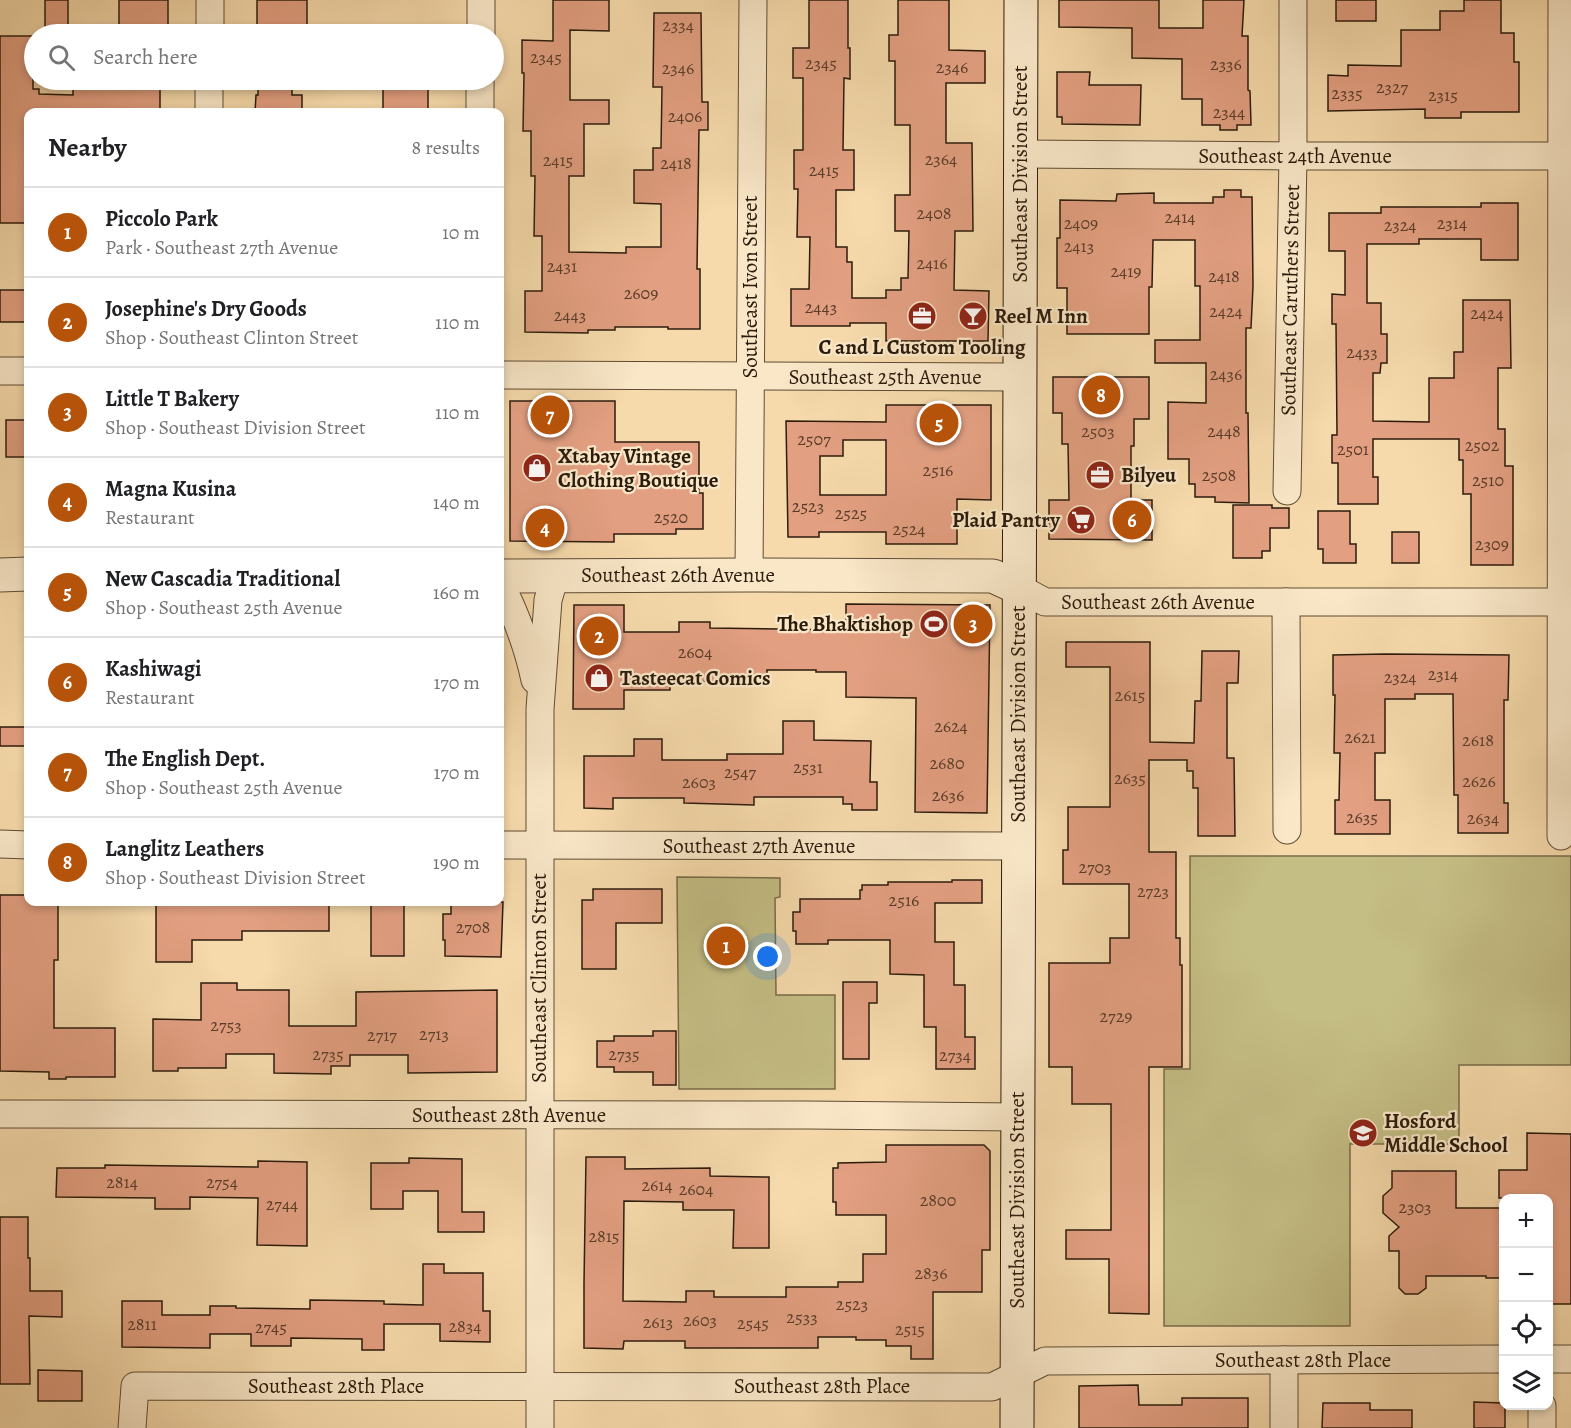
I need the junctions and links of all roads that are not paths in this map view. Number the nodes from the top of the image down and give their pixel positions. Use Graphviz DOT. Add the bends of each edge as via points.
graph roads {
  1 [pos="210,0"];
  2 [pos="481,0"];
  3 [pos="753,0"];
  4 [pos="1021,0"];
  5 [pos="1293,0"];
  6 [pos="1562,0"];
  7 [pos="210,24"];
  8 [pos="481,24"];
  9 [pos="209,90"];
  10 [pos="480,90"];
  11 [pos="209,108"];
  12 [pos="480,108"];
  13 [pos="1020,154"];
  14 [pos="1293,156"];
  15 [pos="1566,156"];
  16 [pos="0,371"];
  17 [pos="24,371"];
  18 [pos="504,375"];
  19 [pos="750,376"];
  20 [pos="1020,377"];
  21 [pos="1287,491"];
  22 [pos="0,574"];
  23 [pos="24,574"];
  24 [pos="749,575"];
  25 [pos="504,576"];
  26 [pos="558,576"];
  27 [pos="1019,588"];
  28 [pos="504,592"];
  29 [pos="1286,602"];
  30 [pos="1566,602"];
  31 [pos="540,709"];
  32 [pos="1287,830"];
  33 [pos="1561,836"];
  34 [pos="0,844"];
  35 [pos="24,844"];
  36 [pos="504,845"];
  37 [pos="539,845"];
  38 [pos="1018,846"];
  39 [pos="0,1114"];
  40 [pos="540,1115"];
  41 [pos="1018,1117"];
  42 [pos="1499,1359"];
  43 [pos="1553,1359"];
  44 [pos="1571,1359"];
  45 [pos="1284,1360"];
  46 [pos="1017,1375"];
  47 [pos="540,1386"];
  48 [pos="1542,1410"];
  49 [pos="132,1428"];
  50 [pos="540,1428"];
  51 [pos="1017,1428"];
  52 [pos="1284,1428"];
  53 [pos="1542,1428"];
  1 -- 7 [label="street"];
  2 -- 8 [label="street"];
  3 -- 19 [label="street, Southeast Ivon Street"];
  4 -- 13 [label="main road, Southeast Division Street"];
  5 -- 14 [label="street, Southeast Caruthers Street"];
  6 -- 15 [label="street"];
  9 -- 11 [label="street"];
  10 -- 12 [label="street"];
  13 -- 14 [label="street, Southeast 24th Avenue"];
  13 -- 20 [label="main road, Southeast Division Street"];
  14 -- 15 [label="street, Southeast 24th Avenue"];
  14 -- 21 [label="street, Southeast Caruthers Street"];
  15 -- 30 [label="street"];
  16 -- 17 [label="street"];
  18 -- 19 [label="street, Southeast 25th Avenue"];
  19 -- 20 [label="street, Southeast 25th Avenue"];
  19 -- 24 [label="street, Southeast Ivon Street"];
  20 -- 27 [label="main road, Southeast Division Street"];
  22 -- 23 [label="main road"];
  24 -- 26 [label="main road, Southeast 26th Avenue"];
  24 -- 27 [label="main road, Southeast 26th Avenue" via="993,576"];
  25 -- 26 [label="main road, Southeast 26th Avenue"];
  26 -- 31 [label="street, Southeast Clinton Street" via="547,609"];
  27 -- 29 [label="street, Southeast 26th Avenue" via="1045,602"];
  27 -- 38 [label="main road, Southeast Division Street"];
  28 -- 31 [label="street, Southeast Clinton Street" via="527,652"];
  29 -- 30 [label="street, Southeast 26th Avenue"];
  29 -- 32 [label="street"];
  30 -- 33 [label="street"];
  31 -- 37 [label="street, Southeast Clinton Street"];
  34 -- 35 [label="street"];
  36 -- 37 [label="street, Southeast 27th Avenue"];
  37 -- 38 [label="street, Southeast 27th Avenue"];
  37 -- 40 [label="street, Southeast Clinton Street"];
  38 -- 41 [label="main road, Southeast Division Street"];
  39 -- 40 [label="street, Southeast 28th Avenue"];
  40 -- 41 [label="street, Southeast 28th Avenue"];
  40 -- 47 [label="street, Southeast Clinton Street"];
  41 -- 46 [label="main road, Southeast Division Street"];
  42 -- 45 [label="street, Southeast 28th Place"];
  43 -- 44 [label="street"];
  45 -- 46 [label="street, Southeast 28th Place" via="1045,1361"];
  45 -- 52 [label="street"];
  46 -- 47 [label="street, Southeast 28th Place" via="992,1387"];
  46 -- 51 [label="main road, Southeast Division Street"];
  47 -- 49 [label="street, Southeast 28th Place" via="135,1386"];
  47 -- 50 [label="street, Southeast Clinton Street"];
  48 -- 53 [label="street"];
}
